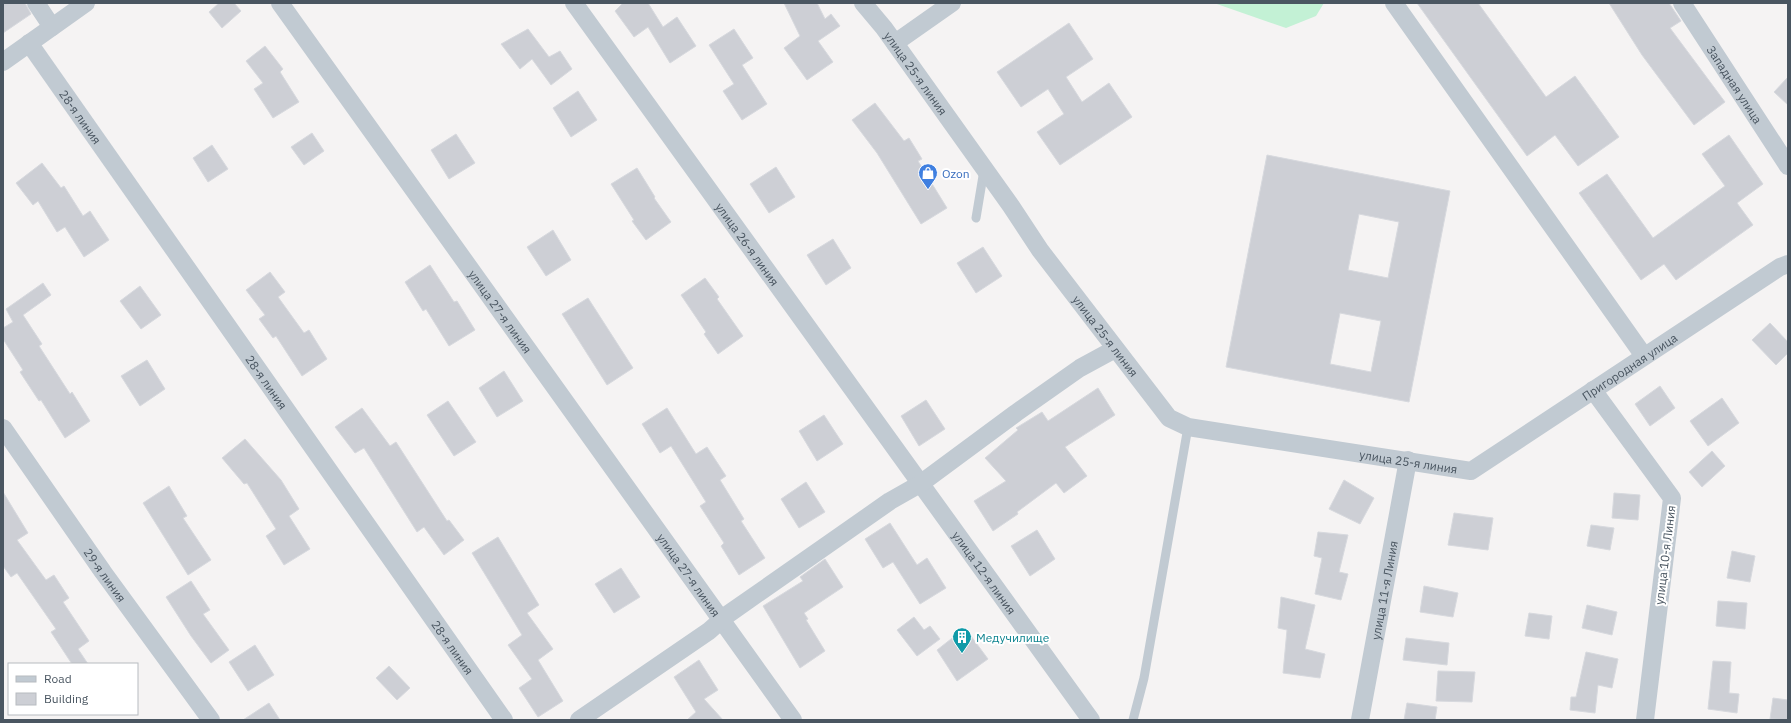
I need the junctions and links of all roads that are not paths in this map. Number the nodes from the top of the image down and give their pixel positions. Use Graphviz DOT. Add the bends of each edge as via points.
graph roads {
  1 [pos="36,3"];
  2 [pos="86,3"];
  3 [pos="280,3"];
  4 [pos="574,3"];
  5 [pos="863,3"];
  6 [pos="952,3"];
  7 [pos="1394,3"];
  8 [pos="1682,3"];
  9 [pos="52,27"];
  10 [pos="29,43"];
  11 [pos="895,43"];
  12 [pos="3,62"];
  13 [pos="1788,166"];
  14 [pos="984,170"];
  15 [pos="976,218"];
  16 [pos="1788,264"];
  17 [pos="1115,349"];
  18 [pos="1644,356"];
  19 [pos="1593,390"];
  20 [pos="1188,427"];
  21 [pos="3,428"];
  22 [pos="1408,460"];
  23 [pos="1471,471"];
  24 [pos="920,484"];
  25 [pos="721,621"];
  26 [pos="211,720"];
  27 [pos="504,720"];
  28 [pos="579,720"];
  29 [pos="793,720"];
  30 [pos="1091,720"];
  31 [pos="1132,720"];
  32 [pos="1360,720"];
  33 [pos="1645,720"];
  1 -- 9 [label="street"];
  2 -- 9 [label="street"];
  3 -- 25 [label="street, улица 27-я линия"];
  4 -- 24 [label="street, улица 26-я линия"];
  5 -- 11 [label="street, улица 25-я линия"];
  6 -- 11 [label="street"];
  7 -- 18 [label="street"];
  8 -- 13 [label="street, Западная улица"];
  9 -- 10 [label="street"];
  10 -- 12 [label="street"];
  10 -- 27 [label="street, 28-я линия"];
  11 -- 14 [label="street, улица 25-я линия"];
  14 -- 15 [label="lane"];
  14 -- 17 [label="street, улица 25-я линия" via="1040,250"];
  16 -- 18 [label="street, Пригородная улица" via="1780,266"];
  17 -- 20 [label="street, улица 25-я линия" via="1169,418"];
  17 -- 24 [label="street" via="1080,368 1022,408"];
  18 -- 19 [label="street, Пригородная улица"];
  19 -- 23 [label="street, Пригородная улица"];
  19 -- 33 [label="street, улица 10-я Линия" via="1672,498"];
  20 -- 22 [label="street, улица 25-я линия"];
  20 -- 31 [label="lane" via="1144,678"];
  21 -- 26 [label="street, 29-я линия" via="103,572"];
  22 -- 23 [label="street, улица 25-я линия"];
  22 -- 32 [label="street, улица 11-я Линия"];
  24 -- 25 [label="street" via="890,501"];
  24 -- 30 [label="street, улица 12-я линия"];
  25 -- 28 [label="street"];
  25 -- 29 [label="street, улица 27-я линия"];
}
